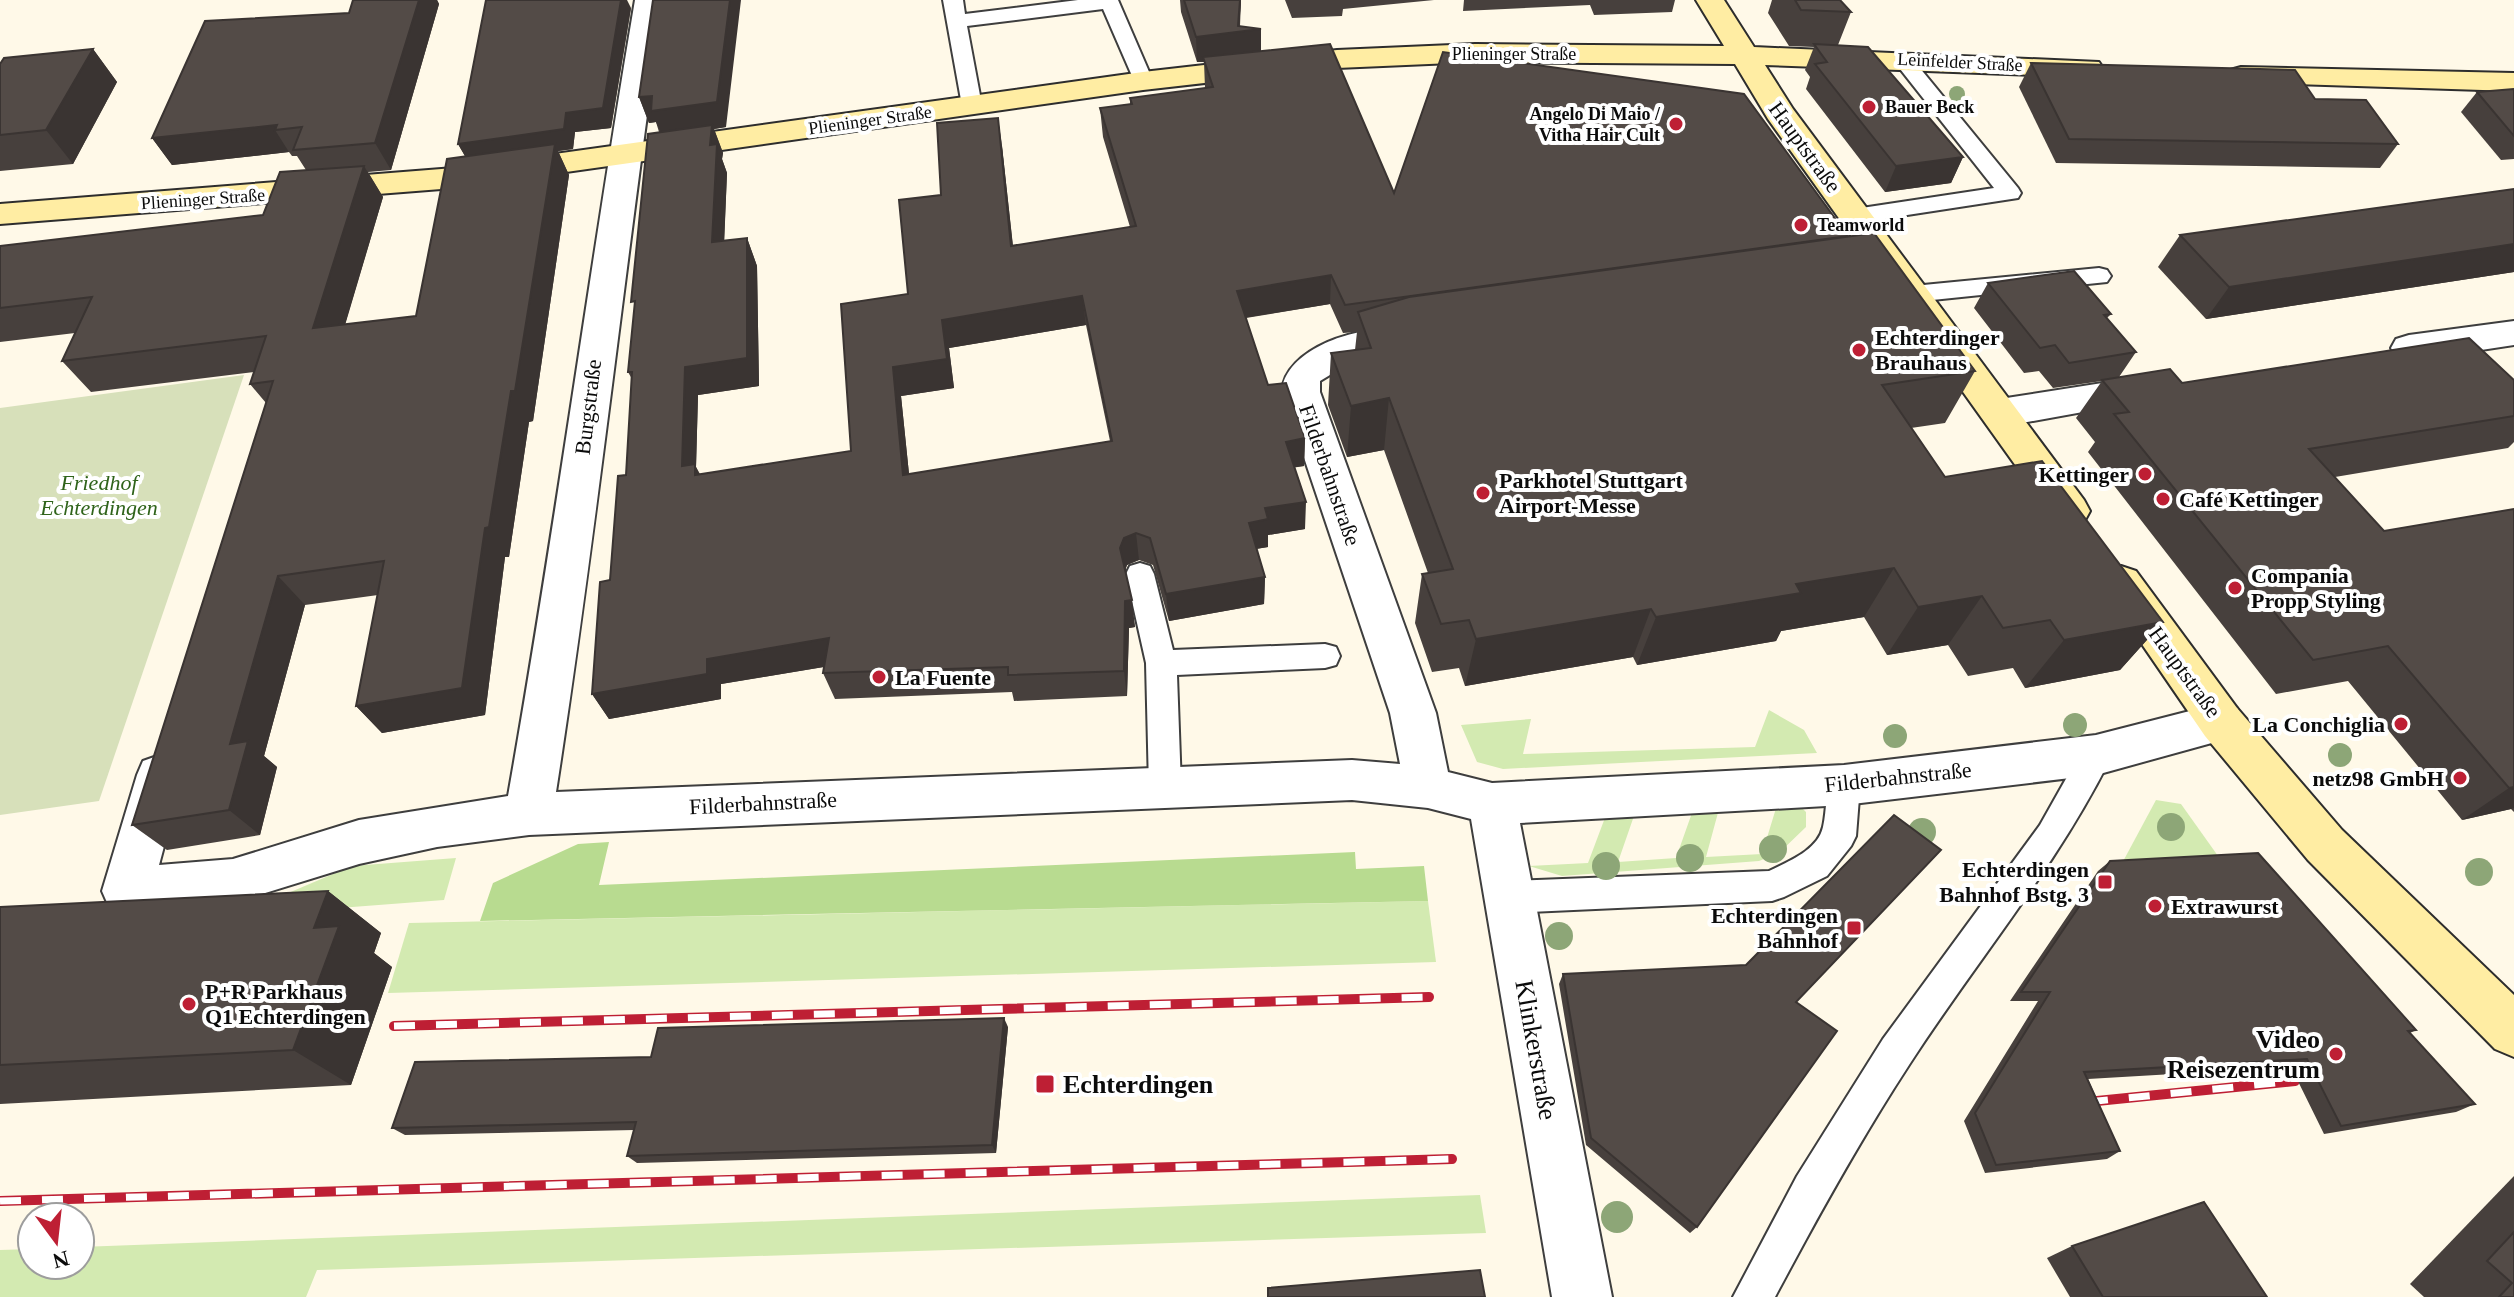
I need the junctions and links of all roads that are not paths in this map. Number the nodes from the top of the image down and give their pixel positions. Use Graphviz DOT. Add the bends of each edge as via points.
graph roads {
  1 [pos="649,0"];
  2 [pos="1710,0"];
  3 [pos="955,10"];
  4 [pos="1742,56"];
  5 [pos="1903,60"];
  6 [pos="2125,70"];
  7 [pos="2217,74"];
  8 [pos="1143,81"];
  9 [pos="2514,82"];
  10 [pos="971,106"];
  11 [pos="623,156"];
  12 [pos="0,214"];
  13 [pos="1855,216"];
  14 [pos="2099,276"];
  15 [pos="1891,279"];
  16 [pos="2514,333"];
  17 [pos="1402,339"];
  18 [pos="2372,354"];
  19 [pos="2176,385"];
  20 [pos="2000,413"];
  21 [pos="1140,574"];
  22 [pos="1325,656"];
  23 [pos="1161,663"];
  24 [pos="2221,722"];
  25 [pos="173,732"];
  26 [pos="2096,755"];
  27 [pos="1844,785"];
  28 [pos="1165,787"];
  29 [pos="1428,787"];
  30 [pos="1492,804"];
  31 [pos="529,814"];
  32 [pos="1508,897"];
  33 [pos="2514,1031"];
  34 [pos="1582,1297"];
  35 [pos="1753,1297"];
  1 -- 11 [label="street, Burgstraße"];
  2 -- 4 [label="main road, Hauptstraße"];
  3 -- 8 [label="lane" via="1110,2"];
  3 -- 10 [label="lane"];
  4 -- 5 [label="main road, Leinfelder Straße"];
  4 -- 8 [label="main road, Plieninger Straße" via="1411,54"];
  4 -- 13 [label="main road, Hauptstraße"];
  5 -- 6 [label="main road, Leinfelder Straße"];
  5 -- 13 [label="lane" via="2010,193"];
  7 -- 9 [label="main road"];
  8 -- 10 [label="main road, Plieninger Straße"];
  10 -- 11 [label="main road, Plieninger Straße"];
  11 -- 12 [label="main road, Plieninger Straße" via="313,191"];
  11 -- 31 [label="street, Burgstraße" via="565,596"];
  13 -- 15 [label="main road, Hauptstraße"];
  14 -- 15 [label="lane"];
  15 -- 20 [label="main road, Hauptstraße"];
  16 -- 18 [label="street"];
  17 -- 29 [label="street, Filderbahnstraße" via="1356,347 1312,364 1301,378 1301,392 1413,713"];
  19 -- 20 [label="street"];
  20 -- 24 [label="main road, Hauptstraße"];
  21 -- 23 [label="lane"];
  22 -- 23 [label="lane"];
  23 -- 28 [label="lane"];
  24 -- 26 [label="street, Filderbahnstraße"];
  24 -- 33 [label="main road, Hauptstraße" via="2325,845"];
  25 -- 31 [label="street, Filderbahnstraße" via="127,891 233,881 359,842"];
  26 -- 27 [label="street, Filderbahnstraße"];
  26 -- 35 [label="lane" via="2052,835 1896,1052"];
  27 -- 30 [label="street, Filderbahnstraße"];
  27 -- 32 [label="lane" via="1839,836 1815,865 1772,886"];
  28 -- 29 [label="street, Filderbahnstraße" via="1352,780"];
  28 -- 31 [label="street, Filderbahnstraße"];
  29 -- 30 [label="street, Filderbahnstraße"];
  30 -- 32 [label="street, Klinkerstraße"];
  32 -- 34 [label="street, Klinkerstraße"];
}
